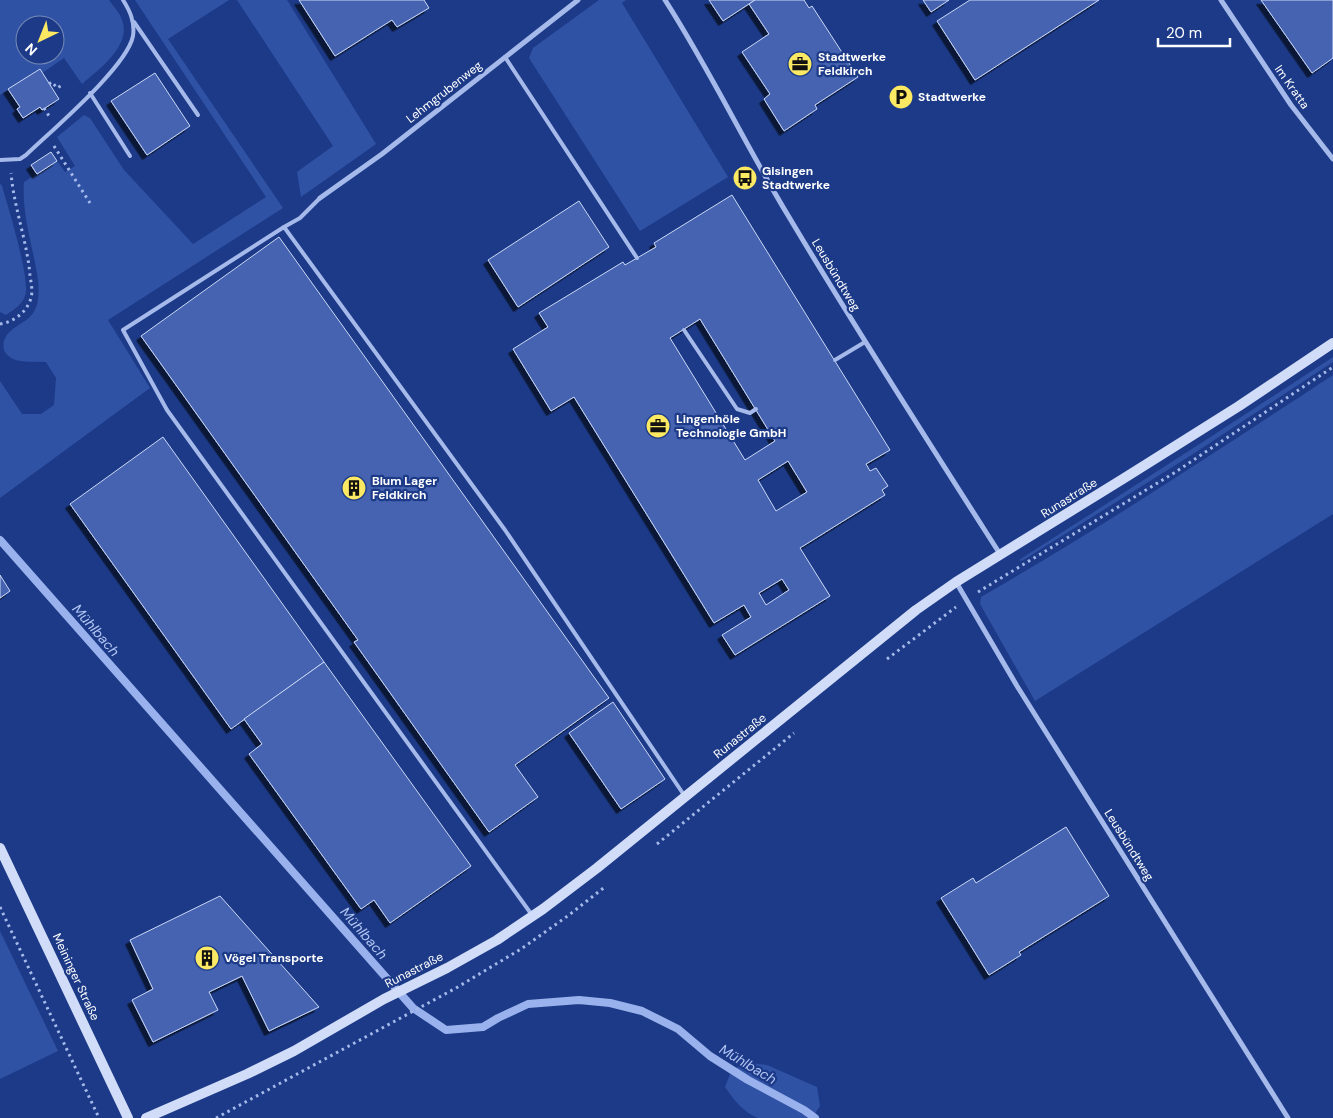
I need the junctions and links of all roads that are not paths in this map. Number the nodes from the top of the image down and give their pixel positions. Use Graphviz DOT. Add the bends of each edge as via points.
graph roads {
  1 [pos="123,0"];
  2 [pos="578,0"];
  3 [pos="665,0"];
  4 [pos="1221,0"];
  5 [pos="133,21"];
  6 [pos="505,57"];
  7 [pos="90,93"];
  8 [pos="198,115"];
  9 [pos="130,156"];
  10 [pos="1333,159"];
  11 [pos="0,160"];
  12 [pos="320,198"];
  13 [pos="284,227"];
  14 [pos="637,258"];
  15 [pos="684,330"];
  16 [pos="865,342"];
  17 [pos="1333,343"];
  18 [pos="835,360"];
  19 [pos="756,409"];
  20 [pos="1000,555"];
  21 [pos="956,582"];
  22 [pos="686,797"];
  23 [pos="0,848"];
  24 [pos="532,916"];
  25 [pos="128,1118"];
  26 [pos="146,1118"];
  27 [pos="1288,1118"];
  1 -- 5 [label="lane"];
  2 -- 6 [label="street, Lehmgrubenweg"];
  3 -- 16 [label="street, Leusbündtweg" via="788,216"];
  4 -- 10 [label="street, Im Kratta" via="1291,105"];
  5 -- 7 [label="lane" via="133,36 128,48"];
  5 -- 8 [label="lane"];
  6 -- 12 [label="street, Lehmgrubenweg" via="382,154"];
  6 -- 14 [label="lane"];
  7 -- 9 [label="lane"];
  7 -- 11 [label="lane" via="26,155 20,159"];
  12 -- 13 [label="lane" via="300,218"];
  13 -- 22 [label="lane" via="505,530"];
  13 -- 24 [label="lane" via="123,330 167,410"];
  15 -- 19 [label="lane" via="737,410 750,413"];
  16 -- 18 [label="lane"];
  16 -- 20 [label="street, Leusbündtweg"];
  17 -- 20 [label="street, Runastraße" via="1231,411"];
  20 -- 21 [label="street, Runastraße"];
  21 -- 22 [label="street, Runastraße" via="916,610"];
  21 -- 27 [label="street, Leusbündtweg" via="1017,686"];
  22 -- 24 [label="street, Runastraße"];
  23 -- 25 [label="street, Meininger Straße"];
  24 -- 26 [label="street, Runastraße" via="488,945 294,1051"];
}
